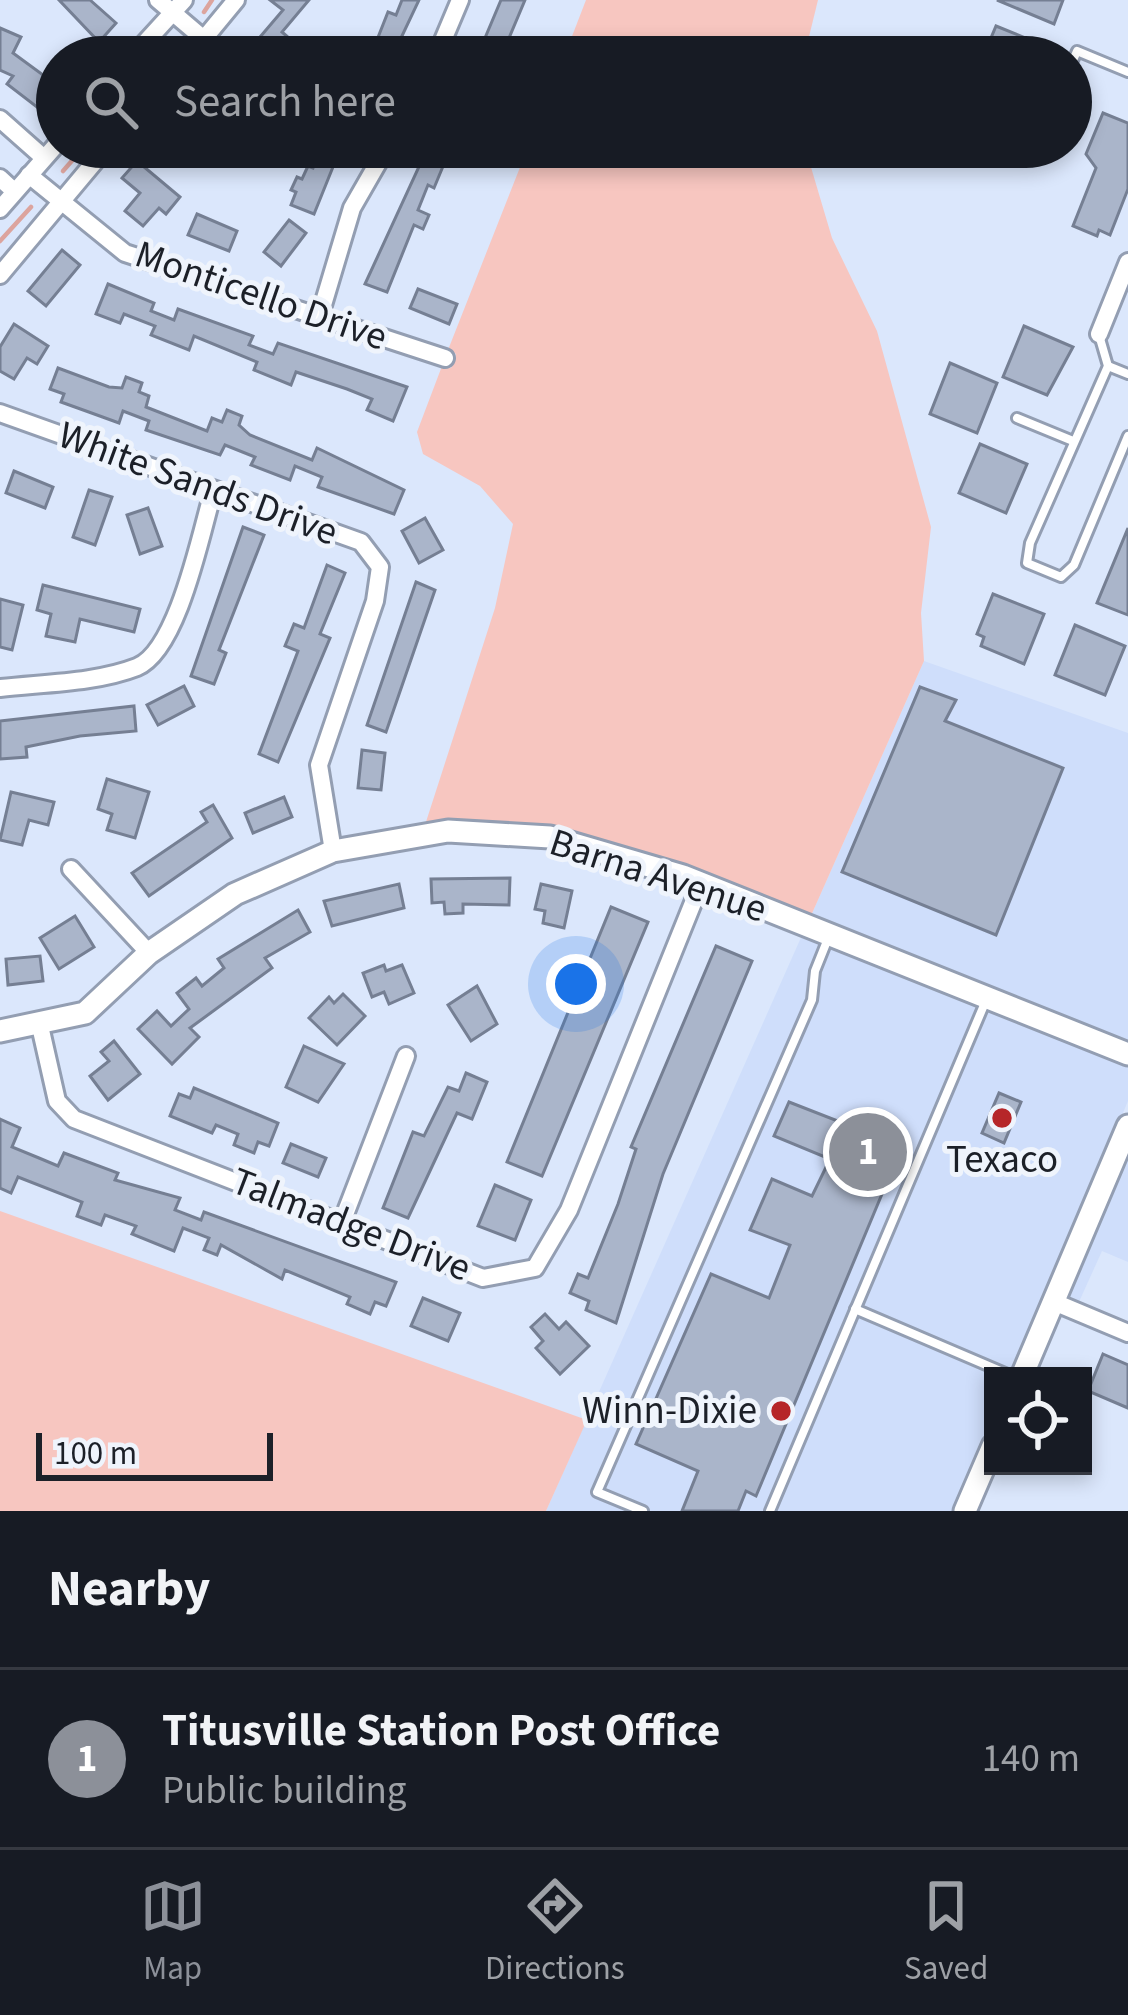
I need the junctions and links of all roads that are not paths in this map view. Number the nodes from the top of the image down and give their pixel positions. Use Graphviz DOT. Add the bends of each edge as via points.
graph roads {
  1 [pos="158,0"];
  2 [pos="236,0"];
  3 [pos="460,0"];
  4 [pos="179,7"];
  5 [pos="152,36"];
  6 [pos="202,36"];
  7 [pos="208,36"];
  8 [pos="445,36"];
  9 [pos="1092,57"];
  10 [pos="1128,72"];
  11 [pos="0,119"];
  12 [pos="36,142"];
  13 [pos="36,167"];
  14 [pos="88,168"];
  15 [pos="375,168"];
  16 [pos="29,175"];
  17 [pos="7,184"];
  18 [pos="57,202"];
  19 [pos="0,208"];
  20 [pos="1128,262"];
  21 [pos="0,274"];
  22 [pos="320,315"];
  23 [pos="1099,334"];
  24 [pos="445,358"];
  25 [pos="1108,366"];
  26 [pos="1128,374"];
  27 [pos="0,412"];
  28 [pos="1017,418"];
  29 [pos="1128,436"];
  30 [pos="1073,441"];
  31 [pos="213,492"];
  32 [pos="0,688"];
  33 [pos="333,851"];
  34 [pos="71,869"];
  35 [pos="700,884"];
  36 [pos="829,934"];
  37 [pos="149,953"];
  38 [pos="988,997"];
  39 [pos="40,1026"];
  40 [pos="0,1031"];
  41 [pos="1128,1054"];
  42 [pos="406,1056"];
  43 [pos="1128,1126"];
  44 [pos="341,1222"];
  45 [pos="1054,1302"];
  46 [pos="855,1309"];
  47 [pos="1128,1333"];
  48 [pos="991,1367"];
  49 [pos="1026,1367"];
  50 [pos="984,1467"];
  51 [pos="643,1511"];
  52 [pos="770,1511"];
  53 [pos="965,1511"];
  1 -- 4 [label="street"];
  2 -- 7 [label="street"];
  3 -- 8 [label="street"];
  4 -- 5 [label="street"];
  4 -- 6 [label="street"];
  9 -- 10 [label="lane"];
  11 -- 12 [label="street"];
  13 -- 16 [label="street"];
  14 -- 18 [label="street"];
  15 -- 22 [label="street" via="352,208"];
  16 -- 17 [label="street"];
  16 -- 18 [label="street, Monticello Drive"];
  17 -- 19 [label="street"];
  18 -- 21 [label="street"];
  18 -- 22 [label="street, Monticello Drive" via="125,253"];
  20 -- 23 [label="street"];
  22 -- 24 [label="street, Monticello Drive"];
  23 -- 25 [label="lane"];
  25 -- 26 [label="lane"];
  25 -- 30 [label="lane"];
  27 -- 31 [label="street, White Sands Drive"];
  28 -- 30 [label="lane"];
  29 -- 30 [label="lane" via="1074,565 1061,577 1028,562"];
  31 -- 32 [label="street" via="172,627 142,665"];
  31 -- 33 [label="street, White Sands Drive" via="361,542 380,567 319,765"];
  33 -- 35 [label="street, Barna Avenue" via="448,832 550,837"];
  33 -- 37 [label="street, Barna Avenue" via="236,894"];
  34 -- 37 [label="street"];
  35 -- 36 [label="street, Barna Avenue"];
  35 -- 44 [label="street, Talmadge Drive" via="569,1210 535,1268 483,1278"];
  36 -- 38 [label="street, Barna Avenue"];
  36 -- 51 [label="lane" via="812,1000 597,1492"];
  37 -- 39 [label="street, Barna Avenue" via="85,1012"];
  38 -- 41 [label="street, Barna Avenue"];
  38 -- 46 [label="lane"];
  39 -- 40 [label="street, Barna Avenue"];
  39 -- 44 [label="street, Talmadge Drive" via="57,1101 74,1119"];
  42 -- 44 [label="street"];
  43 -- 45 [label="street"];
  45 -- 47 [label="street"];
  45 -- 49 [label="street"];
  46 -- 48 [label="lane"];
  46 -- 52 [label="lane"];
  50 -- 53 [label="street"];
}
